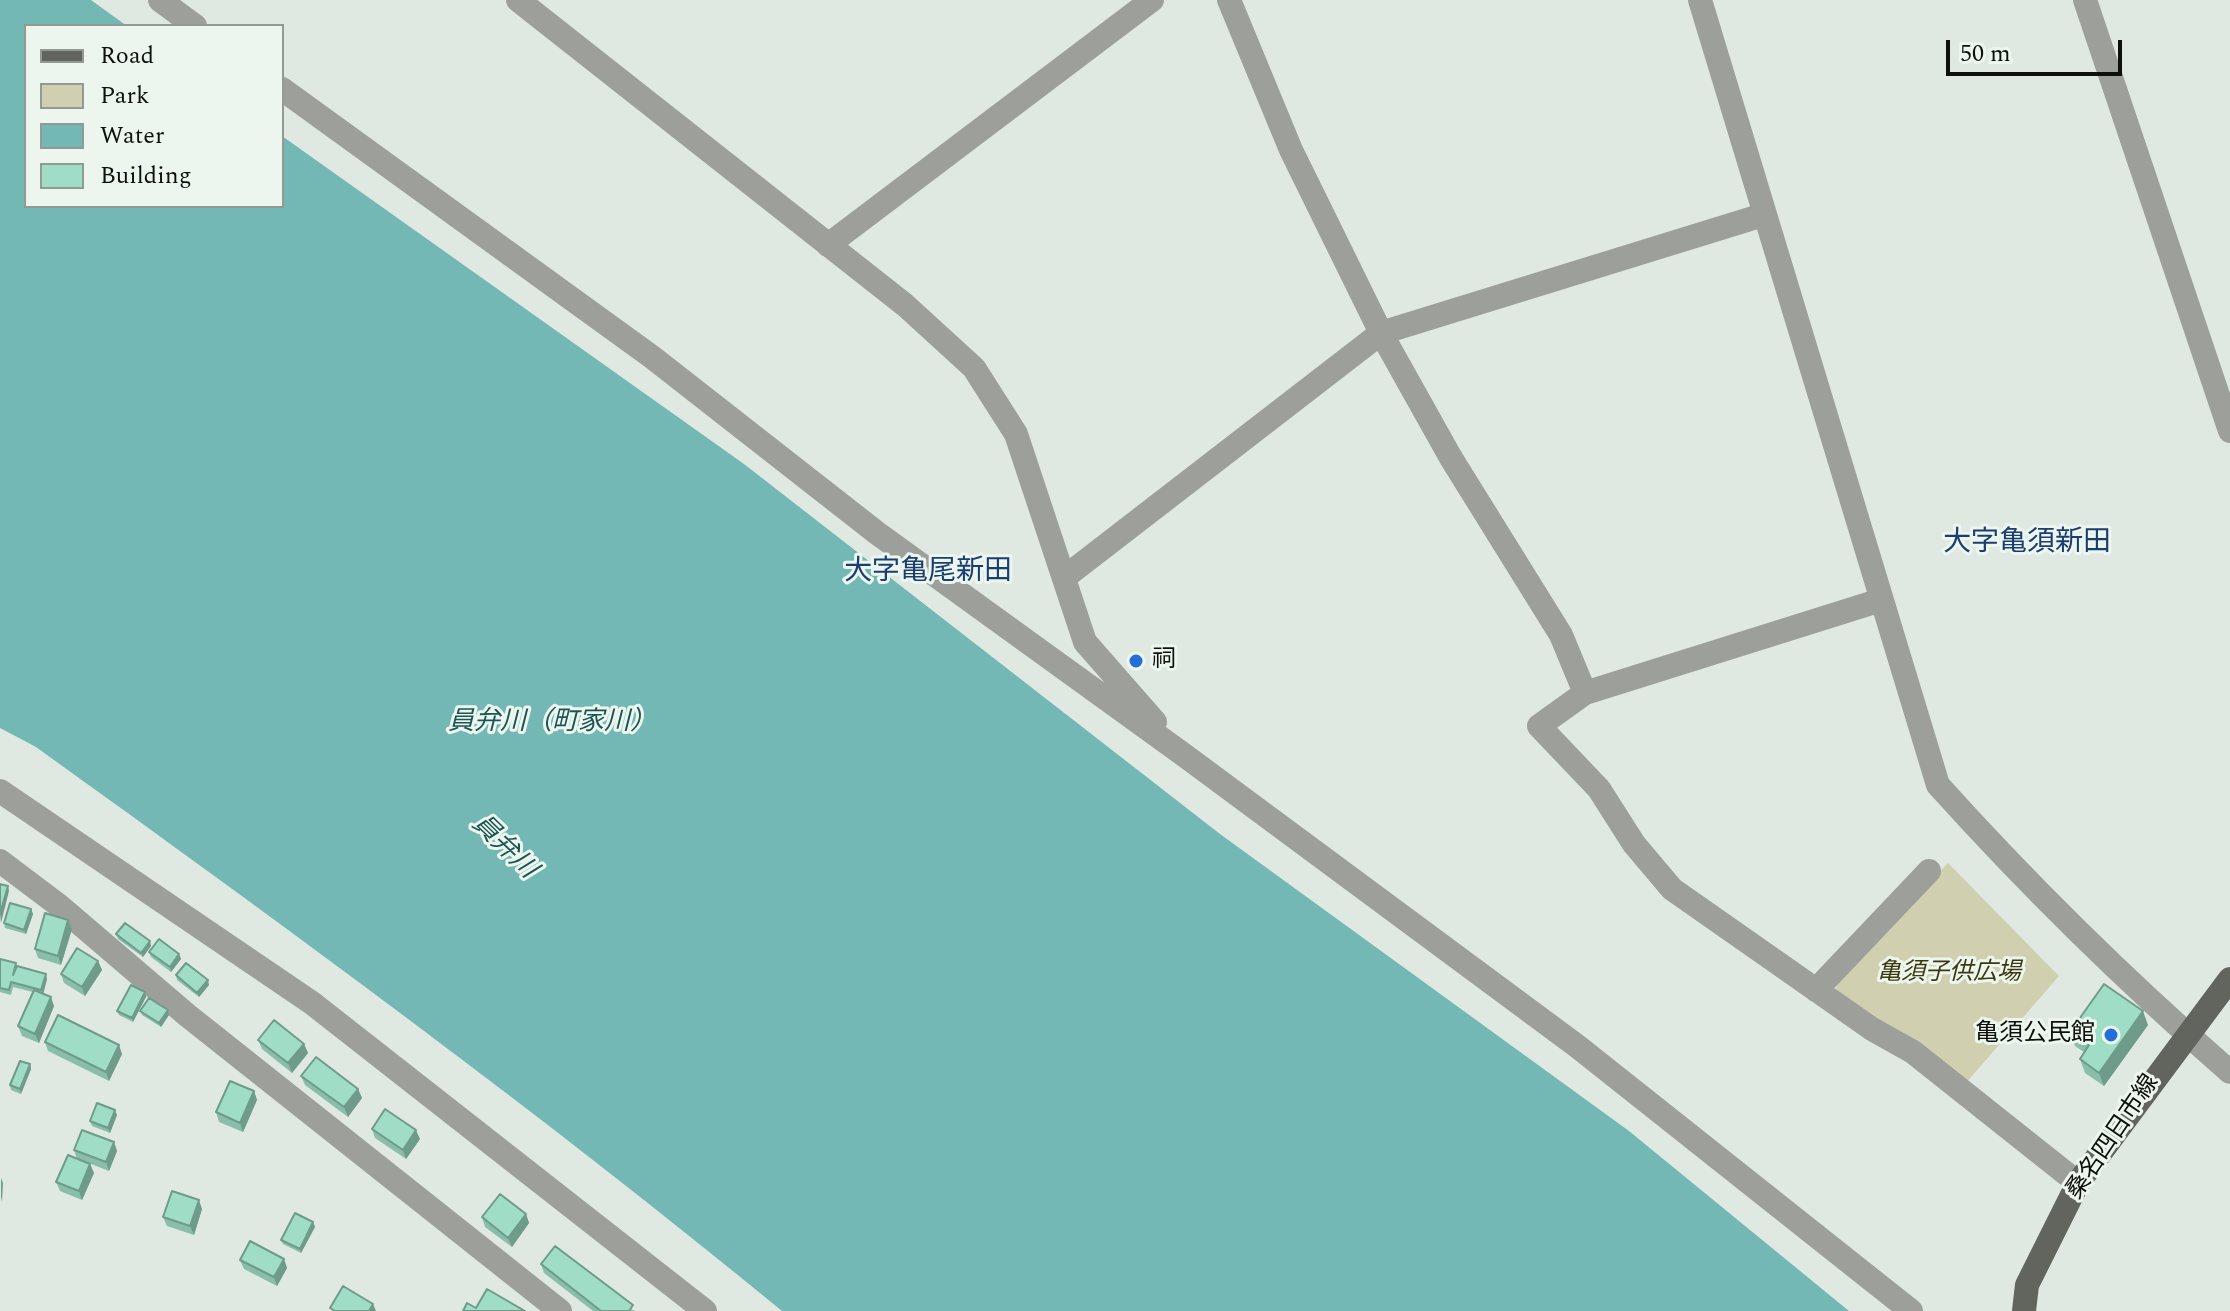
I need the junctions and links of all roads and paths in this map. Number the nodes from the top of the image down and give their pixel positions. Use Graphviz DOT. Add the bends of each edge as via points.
graph roads {
  1 [pos="160,0"];
  2 [pos="518,0"];
  3 [pos="1152,0"];
  4 [pos="1229,0"];
  5 [pos="1700,0"];
  6 [pos="2085,0"];
  7 [pos="192,24"];
  8 [pos="284,90"];
  9 [pos="1763,215"];
  10 [pos="828,245"];
  11 [pos="1381,333"];
  12 [pos="2230,431"];
  13 [pos="1065,577"];
  14 [pos="1881,600"];
  15 [pos="1585,693"];
  16 [pos="1184,755"];
  17 [pos="0,791"];
  18 [pos="0,861"];
  19 [pos="1929,871"];
  20 [pos="2230,979"];
  21 [pos="1816,990"];
  22 [pos="2187,1034"];
  23 [pos="2230,1072"];
  24 [pos="2078,1183"];
  25 [pos="560,1311"];
  26 [pos="705,1311"];
  27 [pos="1911,1311"];
  28 [pos="2024,1311"];
  1 -- 7 [label="street"];
  2 -- 10 [label="street"];
  3 -- 10 [label="street"];
  4 -- 11 [label="street" via="1291,150"];
  5 -- 9 [label="street"];
  6 -- 12 [label="street"];
  8 -- 16 [label="street" via="652,357 877,533"];
  9 -- 11 [label="street"];
  9 -- 14 [label="street"];
  10 -- 13 [label="street" via="905,305 974,368 991,391 1021,445"];
  11 -- 13 [label="street"];
  11 -- 15 [label="street" via="1561,635"];
  13 -- 16 [label="street" via="1085,642"];
  14 -- 15 [label="street"];
  14 -- 22 [label="street" via="1938,785"];
  15 -- 21 [label="street" via="1539,726 1599,789 1634,844 1672,889"];
  16 -- 27 [label="street" via="1577,1046"];
  17 -- 26 [label="street" via="312,1003"];
  18 -- 25 [label="street"];
  19 -- 21 [label="street"];
  20 -- 22 [label="main road, 桑名四日市線"];
  21 -- 24 [label="street" via="1913,1052"];
  22 -- 23 [label="street"];
  22 -- 24 [label="main road, 桑名四日市線"];
  24 -- 28 [label="main road, 桑名四日市線" via="2027,1285"];
}
